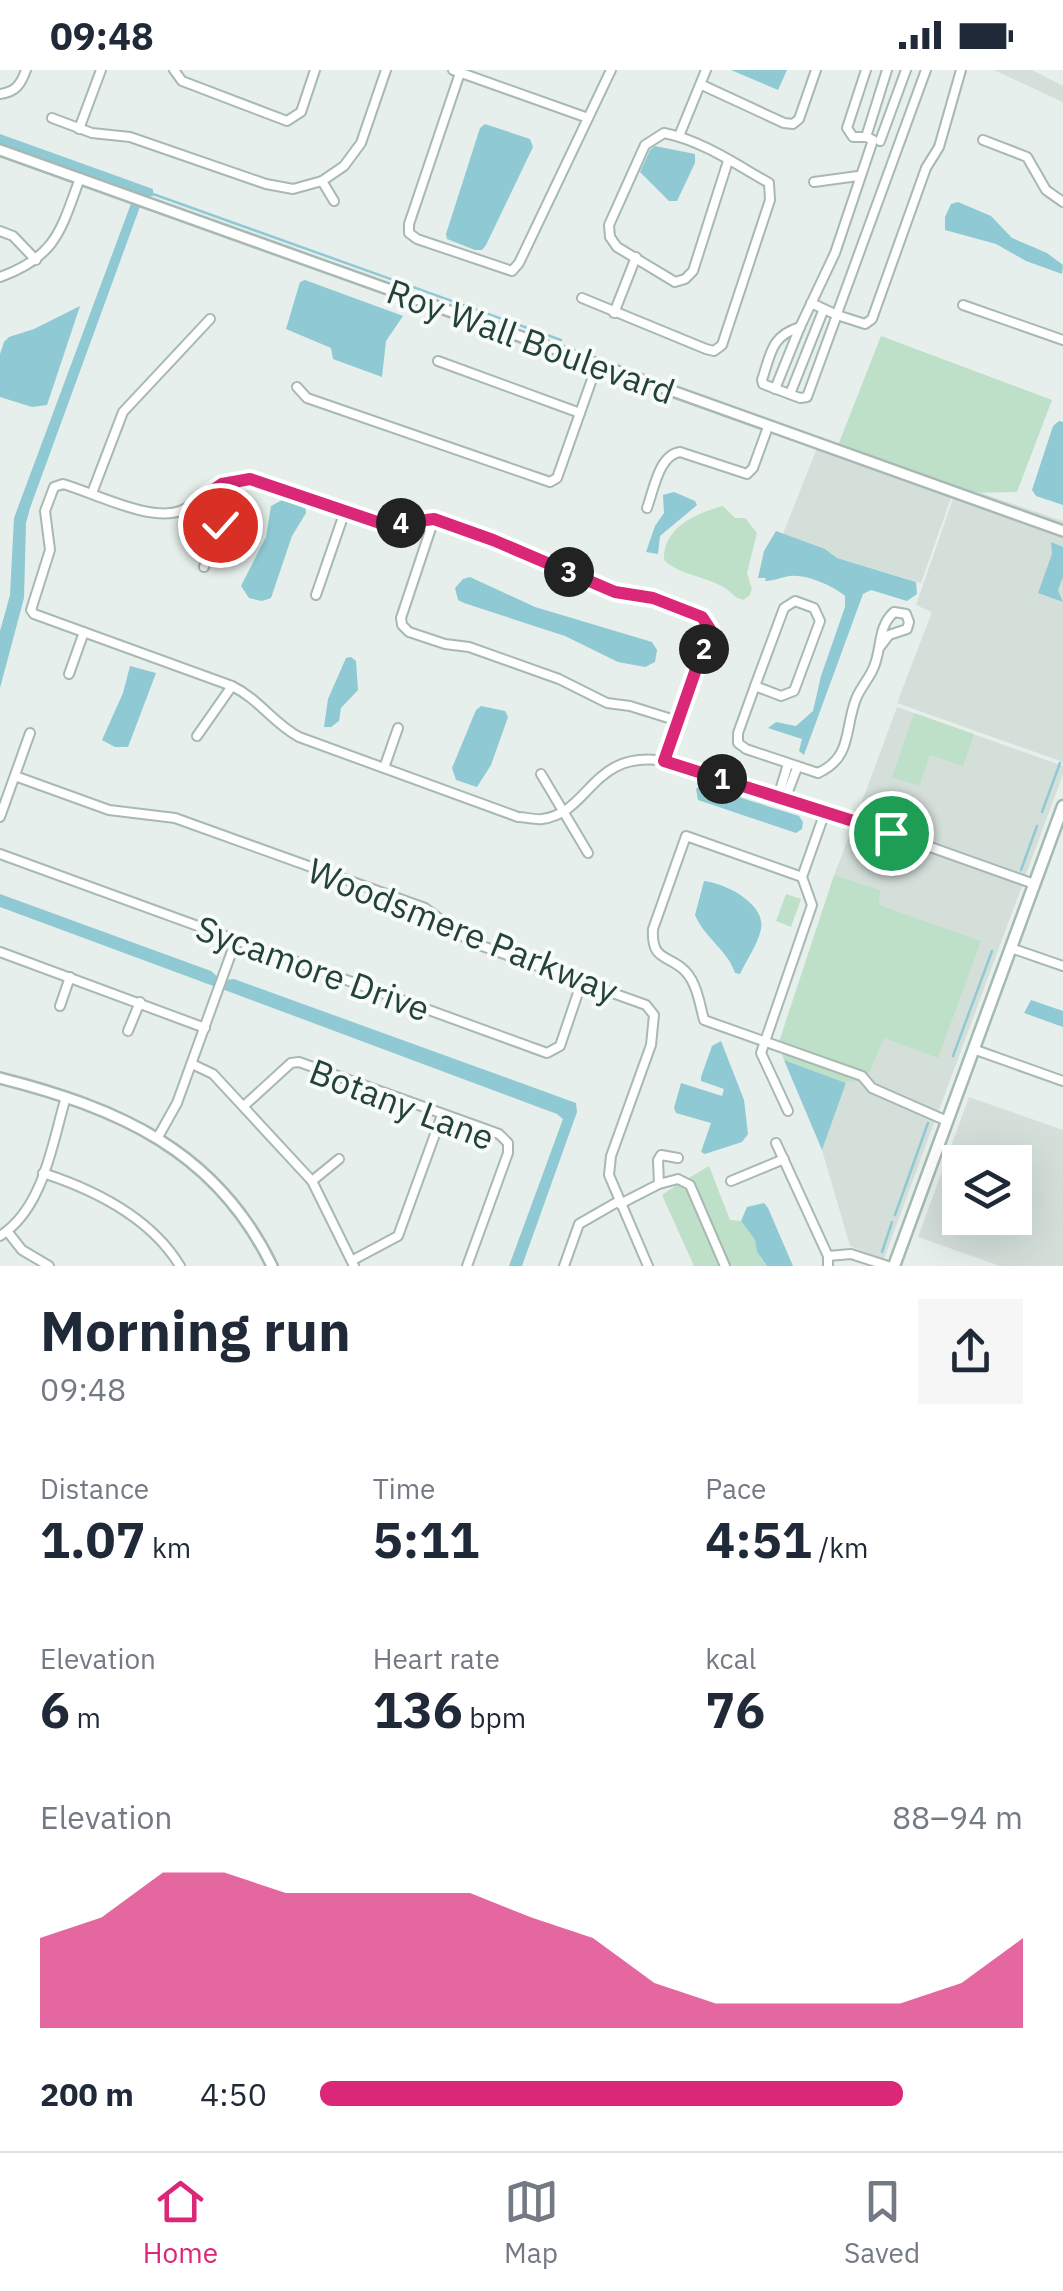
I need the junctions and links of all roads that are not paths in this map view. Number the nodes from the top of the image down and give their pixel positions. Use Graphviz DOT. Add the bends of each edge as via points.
graph roads {
  1 [pos="26,70"];
  2 [pos="101,70"];
  3 [pos="315,70"];
  4 [pos="386,70"];
  5 [pos="611,70"];
  6 [pos="706,70"];
  7 [pos="816,70"];
  8 [pos="866,70"];
  9 [pos="887,70"];
  10 [pos="906,70"];
  11 [pos="926,70"];
  12 [pos="961,70"];
  13 [pos="458,71"];
  14 [pos="174,73"];
  15 [pos="702,85"];
  16 [pos="0,94"];
  17 [pos="52,118"];
  18 [pos="588,118"];
  19 [pos="80,129"];
  20 [pos="678,136"];
  21 [pos="873,139"];
  22 [pos="983,140"];
  23 [pos="900,145"];
  24 [pos="0,150"];
  25 [pos="728,161"];
  26 [pos="858,176"];
  27 [pos="80,178"];
  28 [pos="322,181"];
  29 [pos="814,182"];
  30 [pos="334,202"];
  31 [pos="1063,202"];
  32 [pos="0,232"];
  33 [pos="636,257"];
  34 [pos="36,260"];
  35 [pos="0,277"];
  36 [pos="582,298"];
  37 [pos="811,303"];
  38 [pos="963,305"];
  39 [pos="823,310"];
  40 [pos="614,313"];
  41 [pos="837,315"];
  42 [pos="210,319"];
  43 [pos="800,327"];
  44 [pos="1063,340"];
  45 [pos="438,361"];
  46 [pos="597,365"];
  47 [pos="297,387"];
  48 [pos="775,389"];
  49 [pos="790,394"];
  50 [pos="580,413"];
  51 [pos="768,427"];
  52 [pos="92,493"];
  53 [pos="206,495"];
  54 [pos="647,508"];
  55 [pos="345,511"];
  56 [pos="434,519"];
  57 [pos="1063,531"];
  58 [pos="204,567"];
  59 [pos="316,594"];
  60 [pos="84,632"];
  61 [pos="879,648"];
  62 [pos="68,674"];
  63 [pos="232,686"];
  64 [pos="756,686"];
  65 [pos="678,721"];
  66 [pos="398,728"];
  67 [pos="30,732"];
  68 [pos="196,736"];
  69 [pos="664,761"];
  70 [pos="792,766"];
  71 [pos="384,768"];
  72 [pos="542,774"];
  73 [pos="15,776"];
  74 [pos="781,798"];
  75 [pos="1063,806"];
  76 [pos="563,808"];
  77 [pos="826,812"];
  78 [pos="0,817"];
  79 [pos="588,853"];
  80 [pos="0,854"];
  81 [pos="802,877"];
  82 [pos="1034,884"];
  83 [pos="236,940"];
  84 [pos="1011,948"];
  85 [pos="0,952"];
  86 [pos="1063,966"];
  87 [pos="70,977"];
  88 [pos="582,981"];
  89 [pos="140,1002"];
  90 [pos="60,1006"];
  91 [pos="205,1028"];
  92 [pos="128,1031"];
  93 [pos="763,1041"];
  94 [pos="973,1048"];
  95 [pos="192,1064"];
  96 [pos="0,1078"];
  97 [pos="1063,1080"];
  98 [pos="66,1096"];
  99 [pos="245,1105"];
  100 [pos="788,1111"];
  101 [pos="442,1115"];
  102 [pos="948,1120"];
  103 [pos="158,1137"];
  104 [pos="776,1143"];
  105 [pos="678,1158"];
  106 [pos="784,1159"];
  107 [pos="338,1160"];
  108 [pos="43,1173"];
  109 [pos="312,1181"];
  110 [pos="731,1181"];
  111 [pos="659,1184"];
  112 [pos="620,1202"];
  113 [pos="3,1234"];
  114 [pos="828,1261"];
  115 [pos="353,1263"];
  116 [pos="49,1266"];
  117 [pos="180,1266"];
  118 [pos="272,1266"];
  119 [pos="467,1266"];
  120 [pos="564,1266"];
  121 [pos="648,1266"];
  122 [pos="725,1266"];
  123 [pos="891,1266"];
  1 -- 16 [label="street" via="20,84"];
  2 -- 19 [label="street"];
  3 -- 14 [label="street" via="301,112 288,121"];
  4 -- 28 [label="street" via="361,143"];
  5 -- 18 [label="street"];
  6 -- 15 [label="street"];
  7 -- 15 [label="street" via="793,124"];
  8 -- 21 [label="street" via="847,128 853,137"];
  9 -- 21 [label="street"];
  10 -- 21 [label="street"];
  11 -- 23 [label="street"];
  12 -- 41 [label="street" via="940,147 926,168 872,319 865,324"];
  13 -- 18 [label="street"];
  13 -- 18 [label="street" via="410,224 417,239 512,270"];
  15 -- 20 [label="street"];
  17 -- 19 [label="street"];
  19 -- 28 [label="street" via="130,137 266,184 294,189"];
  20 -- 25 [label="street"];
  20 -- 33 [label="street" via="664,133 645,145 608,225 617,248"];
  21 -- 23 [label="street"];
  21 -- 26 [label="street"];
  22 -- 31 [label="street" via="1027,157 1046,190"];
  23 -- 41 [label="street"];
  24 -- 27 [label="street, Roy Wall Boulevard"];
  25 -- 33 [label="street" via="693,271 674,282"];
  25 -- 40 [label="street" via="771,190 722,344 706,349"];
  26 -- 29 [label="street"];
  26 -- 37 [label="street" via="835,253"];
  27 -- 34 [label="street" via="58,238"];
  27 -- 46 [label="street, Roy Wall Boulevard"];
  28 -- 30 [label="street"];
  32 -- 34 [label="street"];
  33 -- 40 [label="street"];
  34 -- 35 [label="street"];
  36 -- 40 [label="street"];
  37 -- 39 [label="street"];
  37 -- 43 [label="street"];
  38 -- 44 [label="street"];
  39 -- 41 [label="street"];
  39 -- 49 [label="street"];
  41 -- 49 [label="street" via="807,397"];
  42 -- 52 [label="street" via="122,412"];
  43 -- 48 [label="street"];
  43 -- 48 [label="street" via="776,339 762,380"];
  45 -- 50 [label="street"];
  46 -- 50 [label="street"];
  46 -- 51 [label="street, Roy Wall Boulevard"];
  47 -- 50 [label="street" via="308,398 544,482 557,478"];
  48 -- 49 [label="street"];
  51 -- 54 [label="street" via="747,474 672,453"];
  51 -- 57 [label="street, Roy Wall Boulevard"];
  52 -- 53 [label="street" via="165,514"];
  52 -- 60 [label="street" via="63,484 48,496 50,550 30,605 34,614"];
  53 -- 55 [label="street" via="250,479"];
  53 -- 58 [label="street" via="219,510 220,525"];
  55 -- 56 [label="street" via="386,525"];
  55 -- 59 [label="street"];
  56 -- 65 [label="street" via="615,592 653,598 706,619 708,636"];
  56 -- 65 [label="street" via="400,618 409,632 470,647 607,703"];
  60 -- 62 [label="street"];
  60 -- 63 [label="street"];
  61 -- 61 [label="street" via="890,615 906,614 907,628"];
  61 -- 70 [label="street" via="854,704 841,758 818,773"];
  63 -- 68 [label="street"];
  63 -- 71 [label="street" via="250,694 279,727"];
  64 -- 64 [label="street" via="784,608 794,601 814,608 820,621 794,690 781,696"];
  64 -- 70 [label="street" via="738,742"];
  65 -- 69 [label="street"];
  66 -- 71 [label="street"];
  67 -- 73 [label="street"];
  69 -- 74 [label="street"];
  69 -- 76 [label="street" via="621,764"];
  70 -- 74 [label="street"];
  71 -- 76 [label="street" via="518,816 544,819"];
  72 -- 76 [label="street"];
  73 -- 78 [label="street"];
  73 -- 88 [label="street, Woodsmere Parkway" via="110,810 175,818 425,908 471,942"];
  74 -- 77 [label="street"];
  75 -- 82 [label="main road"];
  76 -- 79 [label="street"];
  77 -- 81 [label="street"];
  77 -- 82 [label="street"];
  80 -- 83 [label="street, Sycamore Drive"];
  81 -- 93 [label="street" via="812,905"];
  81 -- 93 [label="street" via="686,836 653,929 658,954 687,972 704,1020"];
  82 -- 84 [label="main road"];
  83 -- 88 [label="street, Sycamore Drive" via="547,1053 560,1046"];
  83 -- 91 [label="street"];
  84 -- 86 [label="street"];
  84 -- 94 [label="main road"];
  85 -- 87 [label="street"];
  87 -- 89 [label="street"];
  87 -- 90 [label="street"];
  88 -- 112 [label="street, Woodsmere Parkway" via="646,1005 654,1015 651,1045 610,1156"];
  89 -- 91 [label="street"];
  89 -- 92 [label="street"];
  91 -- 95 [label="street"];
  93 -- 100 [label="street" via="761,1053"];
  93 -- 102 [label="street" via="862,1076 872,1088"];
  94 -- 97 [label="street"];
  94 -- 102 [label="main road"];
  95 -- 99 [label="street" via="214,1074"];
  95 -- 103 [label="street"];
  96 -- 98 [label="street"];
  98 -- 103 [label="street"];
  98 -- 108 [label="street"];
  99 -- 101 [label="street, Botany Lane" via="299,1062"];
  99 -- 109 [label="street"];
  101 -- 115 [label="street" via="398,1236"];
  101 -- 119 [label="street, Botany Lane" via="508,1142"];
  102 -- 123 [label="main road"];
  103 -- 118 [label="street" via="223,1193"];
  104 -- 106 [label="street"];
  105 -- 111 [label="street" via="659,1158"];
  106 -- 110 [label="street"];
  106 -- 114 [label="street"];
  107 -- 109 [label="street"];
  108 -- 113 [label="street" via="20,1220"];
  108 -- 117 [label="street" via="114,1202 169,1248"];
  109 -- 115 [label="street"];
  111 -- 112 [label="street"];
  111 -- 122 [label="street" via="678,1179 690,1185"];
  112 -- 120 [label="street" via="580,1224"];
  112 -- 121 [label="street, Woodsmere Parkway"];
  113 -- 116 [label="street"];
  114 -- 123 [label="street" via="850,1254"];
}
